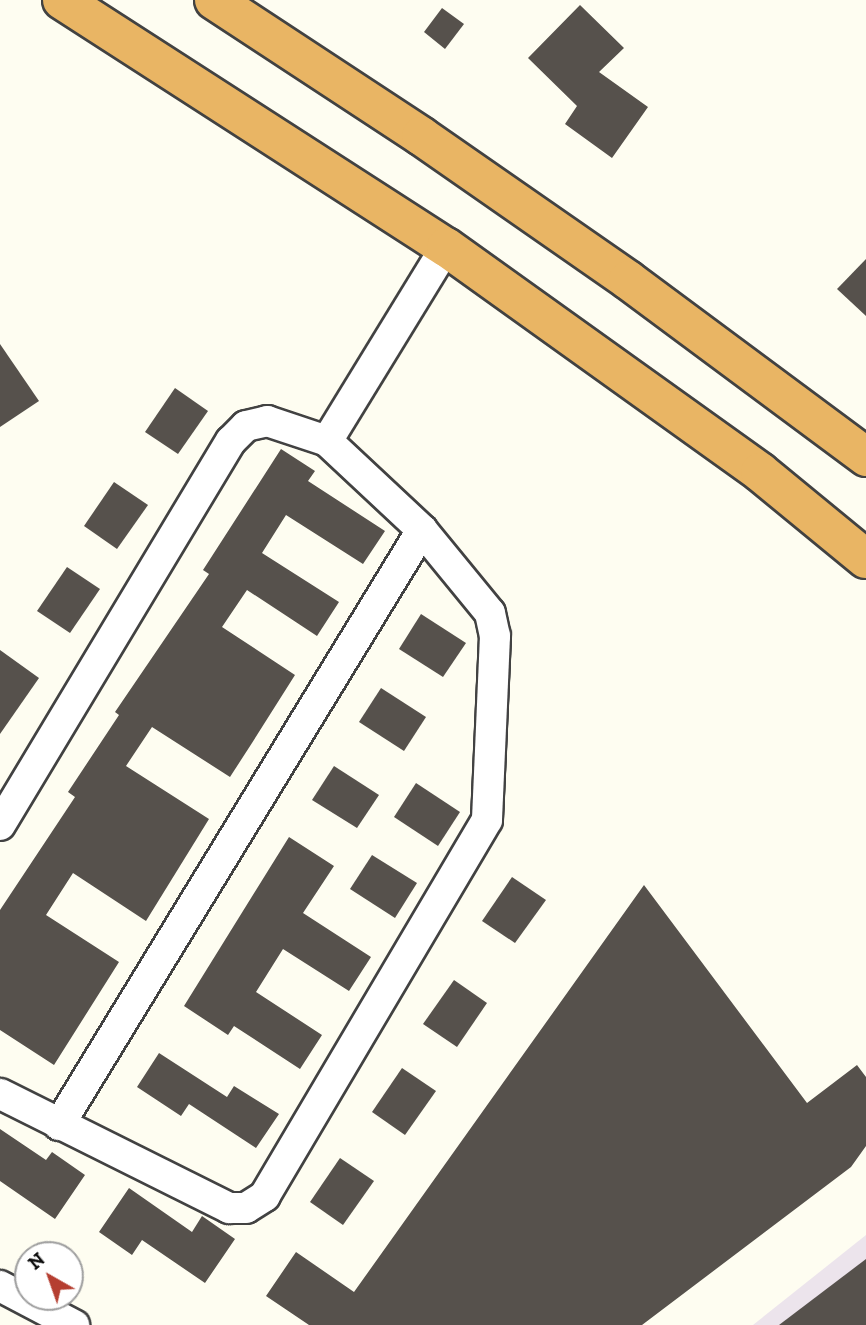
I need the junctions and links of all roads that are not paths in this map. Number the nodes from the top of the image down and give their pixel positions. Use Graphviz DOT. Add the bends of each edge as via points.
graph roads {
  1 [pos="62,0"];
  2 [pos="214,0"];
  3 [pos="446,247"];
  4 [pos="327,441"];
  5 [pos="866,457"];
  6 [pos="422,530"];
  7 [pos="866,559"];
  8 [pos="0,825"];
  9 [pos="0,1094"];
  10 [pos="59,1125"];
  11 [pos="0,1286"];
  12 [pos="74,1325"];
  1 -- 3 [label="highway"];
  2 -- 5 [label="highway" via="605,264"];
  3 -- 4 [label="street"];
  3 -- 7 [label="highway" via="760,472"];
  4 -- 6 [label="street"];
  4 -- 8 [label="street" via="267,421 246,426 231,441"];
  6 -- 10 [label="street"];
  6 -- 10 [label="street" via="490,613 495,636 487,820 265,1196 246,1208 229,1208"];
  9 -- 10 [label="street"];
  11 -- 12 [label="street"];
}
